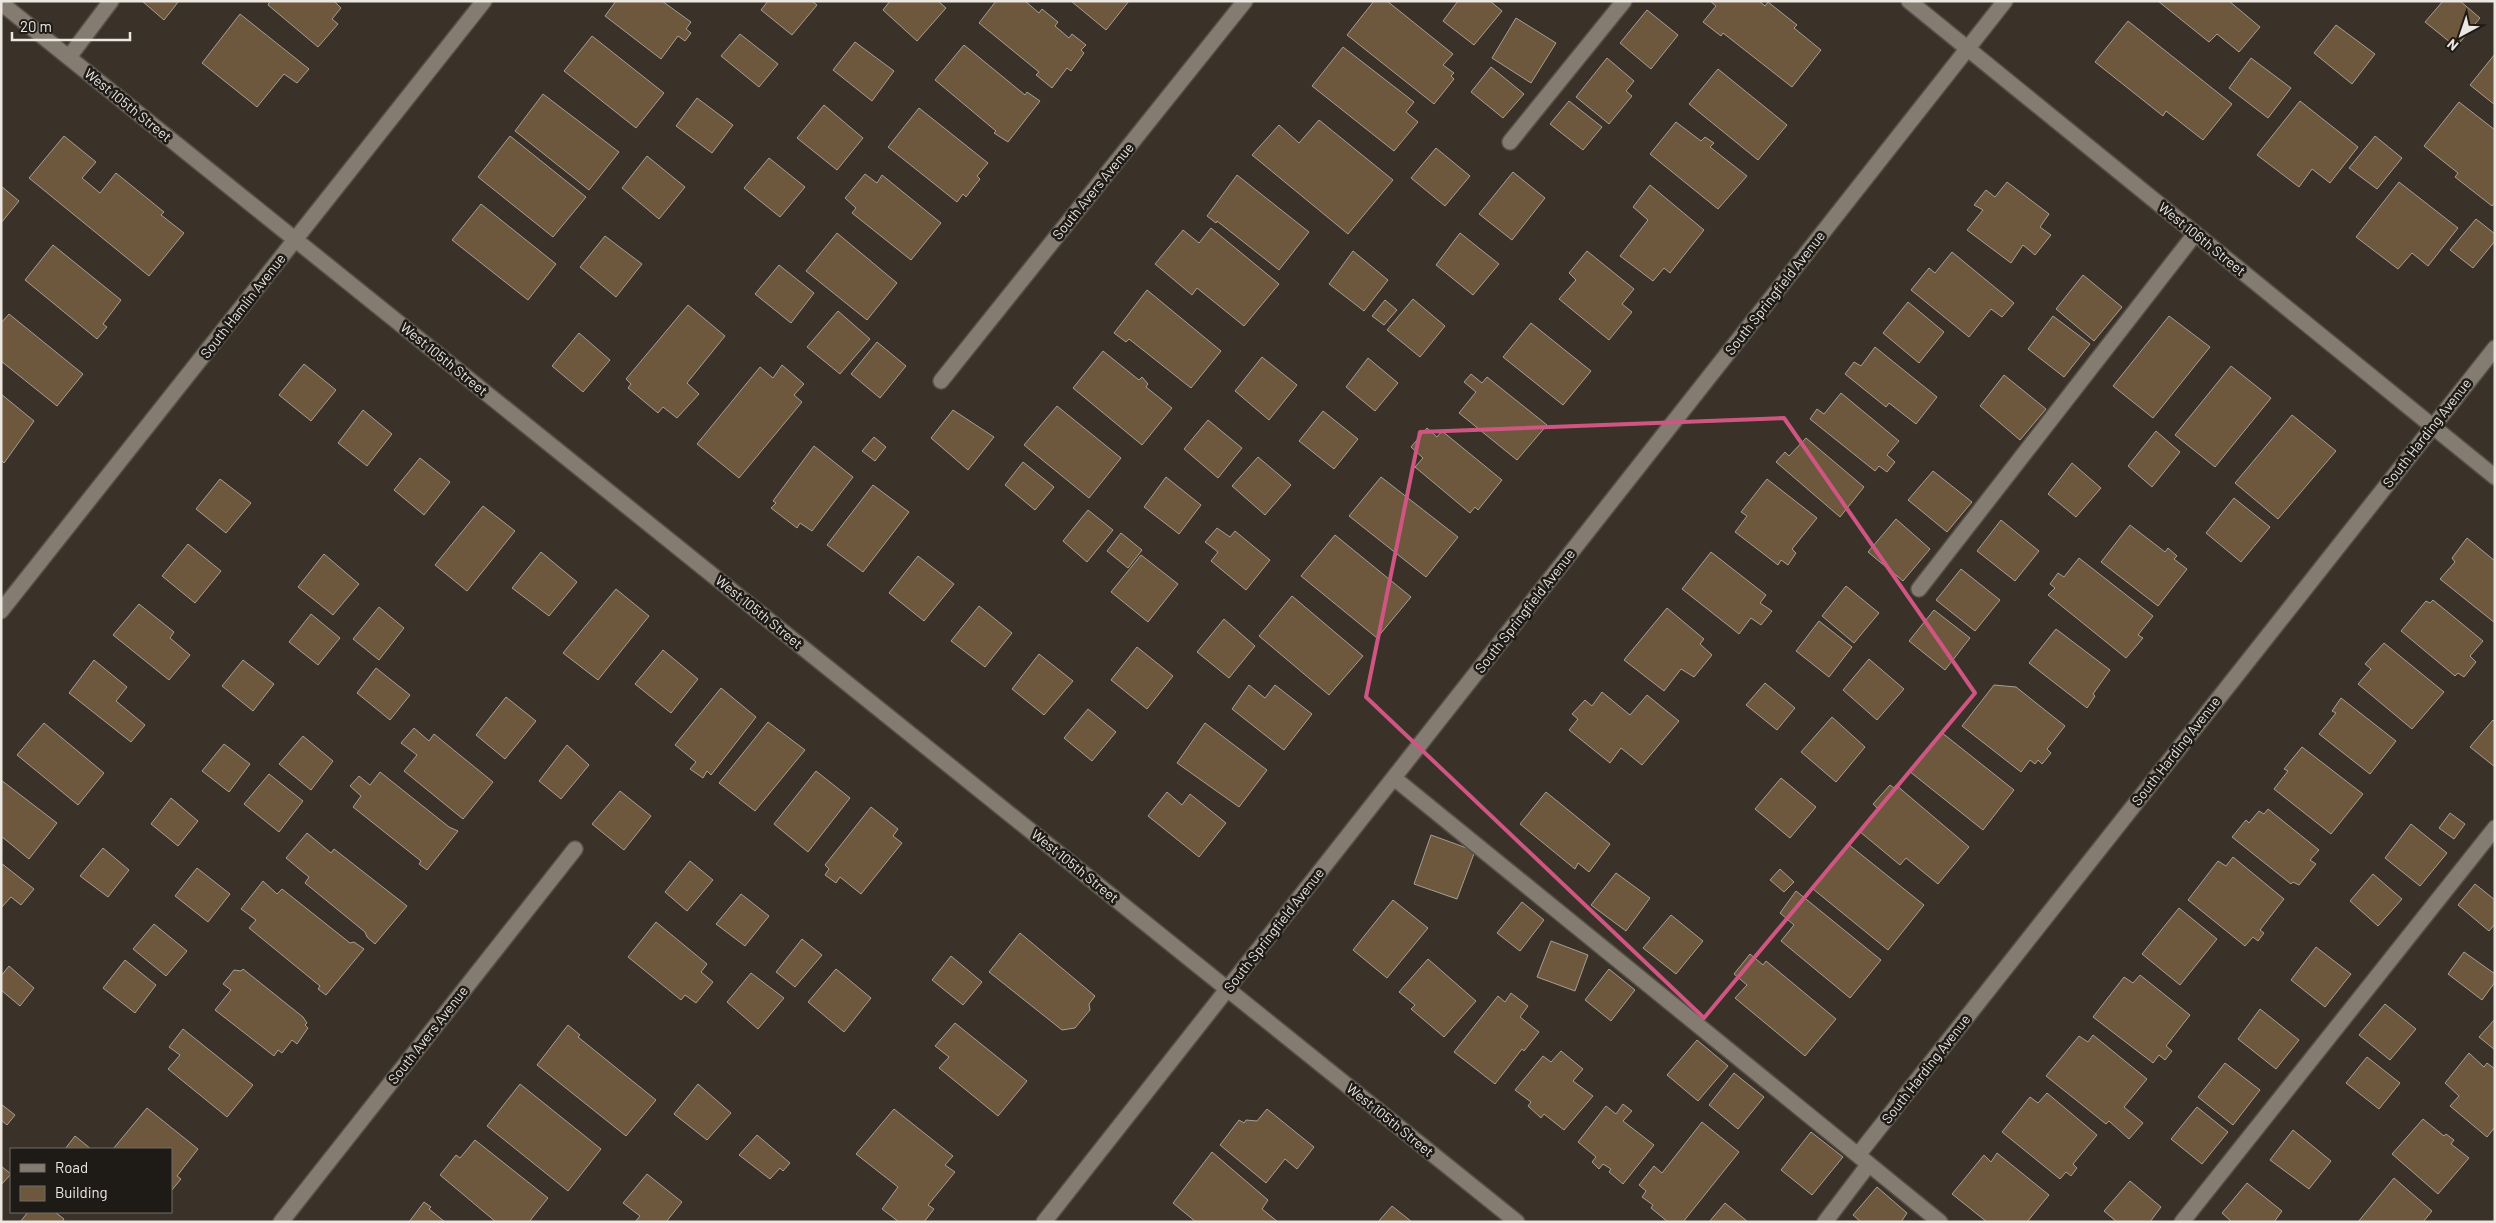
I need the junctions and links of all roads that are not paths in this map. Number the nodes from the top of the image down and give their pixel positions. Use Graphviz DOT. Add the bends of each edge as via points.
graph roads {
  1 [pos="111,1"];
  2 [pos="484,1"];
  3 [pos="1246,1"];
  4 [pos="1624,1"];
  5 [pos="1909,1"];
  6 [pos="2005,1"];
  7 [pos="1,3"];
  8 [pos="1968,48"];
  9 [pos="69,57"];
  10 [pos="1510,142"];
  11 [pos="2195,234"];
  12 [pos="295,240"];
  13 [pos="2495,348"];
  14 [pos="941,382"];
  15 [pos="2432,427"];
  16 [pos="2495,477"];
  17 [pos="1920,589"];
  18 [pos="1,611"];
  19 [pos="1394,778"];
  20 [pos="2495,828"];
  21 [pos="574,849"];
  22 [pos="1228,989"];
  23 [pos="1864,1159"];
  24 [pos="281,1222"];
  25 [pos="1044,1222"];
  26 [pos="1517,1222"];
  27 [pos="1825,1222"];
  28 [pos="1940,1222"];
  29 [pos="2182,1222"];
  1 -- 9 [label="street"];
  2 -- 12 [label="street, South Hamlin Avenue"];
  3 -- 14 [label="street, South Avers Avenue"];
  4 -- 10 [label="street"];
  5 -- 8 [label="street, West 106th Street"];
  6 -- 8 [label="street, South Springfield Avenue"];
  7 -- 9 [label="street, West 105th Street"];
  8 -- 11 [label="street, West 106th Street"];
  8 -- 19 [label="street, South Springfield Avenue"];
  9 -- 12 [label="street, West 105th Street"];
  11 -- 15 [label="street, West 106th Street"];
  11 -- 17 [label="street"];
  12 -- 18 [label="street, South Hamlin Avenue"];
  12 -- 22 [label="street, West 105th Street"];
  13 -- 15 [label="street, South Harding Avenue"];
  15 -- 16 [label="street, West 106th Street"];
  15 -- 23 [label="street, South Harding Avenue"];
  19 -- 22 [label="street, South Springfield Avenue"];
  19 -- 23 [label="street"];
  20 -- 29 [label="street"];
  21 -- 24 [label="street, South Avers Avenue"];
  22 -- 25 [label="street, South Springfield Avenue"];
  22 -- 26 [label="street, West 105th Street"];
  23 -- 27 [label="street, South Harding Avenue"];
  23 -- 28 [label="street"];
}
